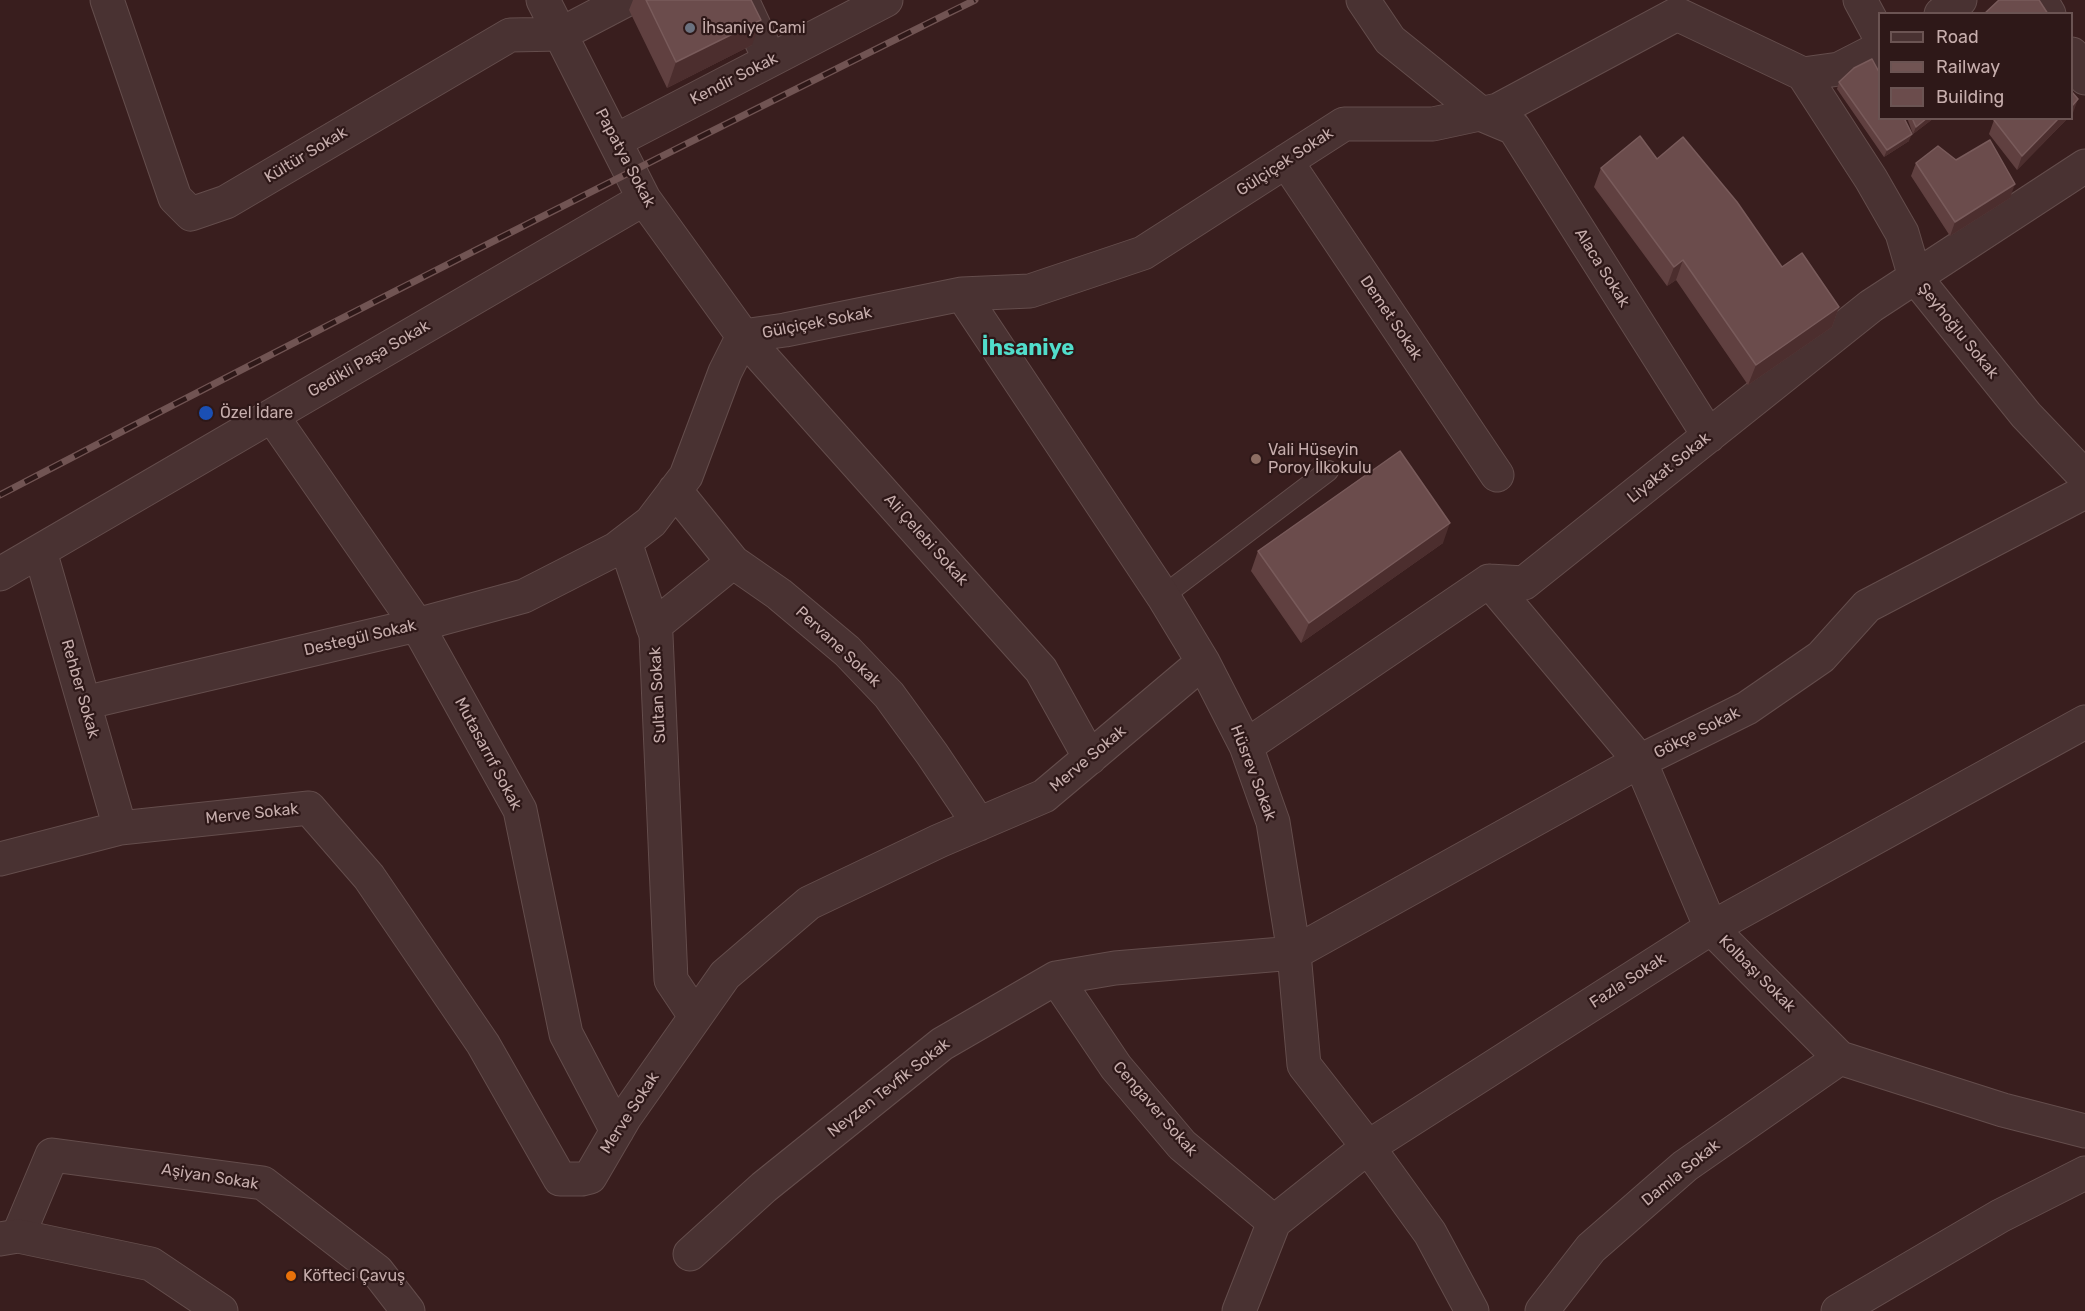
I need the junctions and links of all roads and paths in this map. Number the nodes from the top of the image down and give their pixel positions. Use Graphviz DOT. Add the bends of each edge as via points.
graph roads {
  1 [pos="107,0"];
  2 [pos="543,0"];
  3 [pos="626,0"];
  4 [pos="742,0"];
  5 [pos="886,0"];
  6 [pos="1363,0"];
  7 [pos="1860,0"];
  8 [pos="1960,0"];
  9 [pos="1944,12"];
  10 [pos="1878,33"];
  11 [pos="561,34"];
  12 [pos="1878,49"];
  13 [pos="2073,56"];
  14 [pos="770,60"];
  15 [pos="1803,74"];
  16 [pos="2085,78"];
  17 [pos="1483,115"];
  18 [pos="615,141"];
  19 [pos="1286,161"];
  20 [pos="2085,166"];
  21 [pos="644,199"];
  22 [pos="1915,277"];
  23 [pos="962,294"];
  24 [pos="743,336"];
  25 [pos="272,416"];
  26 [pos="1709,436"];
  27 [pos="1328,471"];
  28 [pos="1497,474"];
  29 [pos="2085,477"];
  30 [pos="675,490"];
  31 [pos="2085,492"];
  32 [pos="625,542"];
  33 [pos="40,551"];
  34 [pos="733,562"];
  35 [pos="0,573"];
  36 [pos="1489,581"];
  37 [pos="1163,596"];
  38 [pos="417,625"];
  39 [pos="652,627"];
  40 [pos="1203,662"];
  41 [pos="84,703"];
  42 [pos="2085,722"];
  43 [pos="1246,746"];
  44 [pos="1090,758"];
  45 [pos="1640,762"];
  46 [pos="979,824"];
  47 [pos="120,828"];
  48 [pos="0,859"];
  49 [pos="1711,928"];
  50 [pos="1294,953"];
  51 [pos="1056,978"];
  52 [pos="695,1016"];
  53 [pos="1840,1058"];
  54 [pos="618,1131"];
  55 [pos="2085,1131"];
  56 [pos="1368,1147"];
  57 [pos="2085,1173"];
  58 [pos="1274,1222"];
  59 [pos="9,1237"];
  60 [pos="690,1254"];
  61 [pos="221,1311"];
  62 [pos="408,1311"];
  63 [pos="1239,1311"];
  64 [pos="1472,1311"];
  65 [pos="1542,1311"];
  66 [pos="1838,1311"];
  1 -- 11 [label="street, Kültür Sokak" via="175,198 191,214 226,202 510,35"];
  2 -- 11 [label="street, Papatya Sokak"];
  3 -- 11 [label="street, Kültür Sokak"];
  4 -- 14 [label="street"];
  5 -- 14 [label="street, Kendir Sokak"];
  6 -- 17 [label="street, Alaca Sokak" via="1390,40"];
  7 -- 10 [label="street"];
  8 -- 9 [label="street"];
  11 -- 18 [label="street, Papatya Sokak"];
  12 -- 15 [label="street" via="1839,69"];
  13 -- 16 [label="street"];
  14 -- 18 [label="street, Kendir Sokak"];
  15 -- 17 [label="street, Gülçiçek Sokak" via="1677,14 1498,111"];
  15 -- 22 [label="street, Şeyhoğlu Sokak" via="1902,233"];
  17 -- 19 [label="street, Gülçiçek Sokak" via="1433,124 1344,124"];
  17 -- 26 [label="street, Alaca Sokak" via="1514,128"];
  18 -- 21 [label="street, Papatya Sokak"];
  19 -- 23 [label="street, Gülçiçek Sokak" via="1143,253 1030,291"];
  19 -- 28 [label="street, Demet Sokak"];
  20 -- 22 [label="street, Liyakat Sokak"];
  21 -- 24 [label="street, Papatya Sokak"];
  21 -- 25 [label="street, Gedikli Paşa Sokak"];
  22 -- 26 [label="street, Liyakat Sokak" via="1871,306"];
  22 -- 29 [label="street, Şeyhoğlu Sokak" via="2026,415"];
  23 -- 24 [label="street, Gülçiçek Sokak"];
  23 -- 37 [label="street, Hüsrev Sokak"];
  24 -- 30 [label="street" via="725,372 686,476"];
  24 -- 44 [label="street, Ali Çelebi Sokak" via="1041,670"];
  25 -- 33 [label="street, Gedikli Paşa Sokak"];
  25 -- 38 [label="street, Mutasarrıf Sokak"];
  26 -- 36 [label="street, Liyakat Sokak" via="1524,583"];
  27 -- 37 [label="lane"];
  30 -- 32 [label="street" via="651,522"];
  30 -- 34 [label="street, Pervane Sokak"];
  31 -- 45 [label="street, Gökçe Sokak" via="1867,606 1821,657 1747,708"];
  32 -- 38 [label="street, Destegül Sokak" via="524,596"];
  32 -- 39 [label="street, Sultan Sokak"];
  33 -- 35 [label="street, Gedikli Paşa Sokak"];
  33 -- 41 [label="street, Rehber Sokak"];
  34 -- 39 [label="street"];
  34 -- 46 [label="street, Pervane Sokak" via="779,594 847,651 889,695"];
  36 -- 43 [label="street"];
  36 -- 45 [label="street, Kolbaşı Sokak"];
  37 -- 40 [label="street, Hüsrev Sokak"];
  38 -- 41 [label="street, Destegül Sokak"];
  38 -- 54 [label="street, Mutasarrıf Sokak" via="520,810 566,1034"];
  39 -- 52 [label="street, Sultan Sokak" via="656,635 671,980"];
  40 -- 43 [label="street, Hüsrev Sokak"];
  40 -- 44 [label="street, Merve Sokak"];
  41 -- 47 [label="street, Rehber Sokak"];
  42 -- 49 [label="street, Fazla Sokak"];
  43 -- 50 [label="street, Hüsrev Sokak" via="1273,822"];
  44 -- 46 [label="street, Merve Sokak" via="1044,796"];
  45 -- 49 [label="street, Kolbaşı Sokak"];
  45 -- 50 [label="street, Gökçe Sokak"];
  46 -- 52 [label="street, Merve Sokak" via="809,903 725,975"];
  47 -- 48 [label="street"];
  47 -- 54 [label="street, Merve Sokak" via="309,808 369,877 483,1044 560,1179 590,1177"];
  49 -- 53 [label="street, Kolbaşı Sokak"];
  49 -- 56 [label="street, Fazla Sokak"];
  50 -- 51 [label="street, Neyzen Tevfik Sokak" via="1115,968"];
  50 -- 56 [label="street, Hüsrev Sokak" via="1304,1065"];
  51 -- 58 [label="street, Cengaver Sokak" via="1116,1067 1182,1145"];
  51 -- 60 [label="street, Neyzen Tevfik Sokak" via="942,1044 764,1187"];
  52 -- 54 [label="street, Merve Sokak"];
  53 -- 55 [label="street, Kolbaşı Sokak" via="2003,1110"];
  53 -- 65 [label="street, Damla Sokak" via="1685,1166 1591,1248"];
  56 -- 58 [label="street, Fazla Sokak"];
  56 -- 64 [label="street, Hüsrev Sokak" via="1430,1233"];
  57 -- 66 [label="street" via="2000,1216"];
  58 -- 63 [label="street, Fazla Sokak"];
  59 -- 61 [label="street" via="151,1264"];
  59 -- 62 [label="street, Aşiyan Sokak" via="52,1155 263,1183 377,1271"];
}
